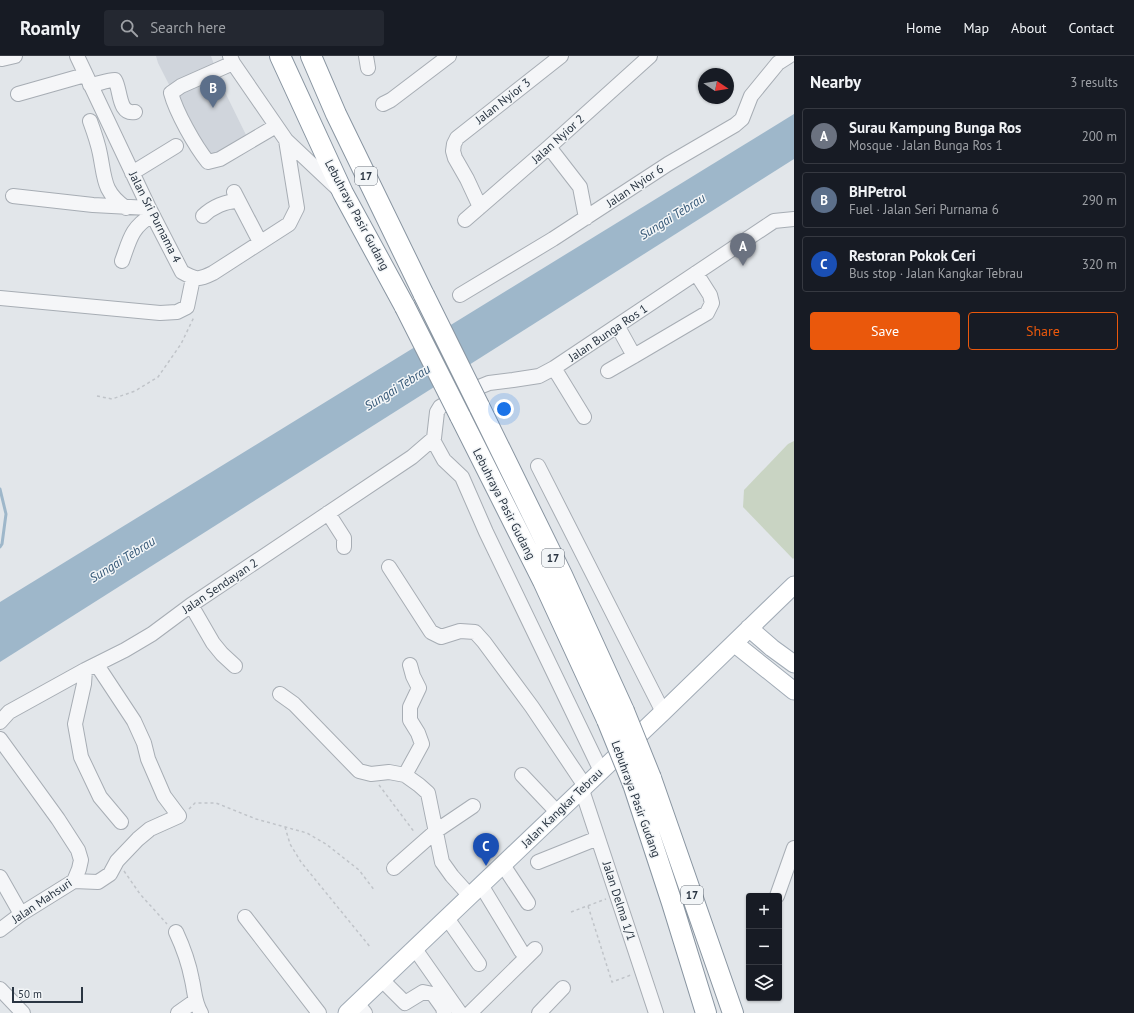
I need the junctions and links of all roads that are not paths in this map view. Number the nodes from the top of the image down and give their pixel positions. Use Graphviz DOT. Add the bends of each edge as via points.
graph roads {
  1 [pos="77,56"];
  2 [pos="280,56"];
  3 [pos="311,56"];
  4 [pos="449,56"];
  5 [pos="561,56"];
  6 [pos="650,56"];
  7 [pos="779,58"];
  8 [pos="231,60"];
  9 [pos="87,80"];
  10 [pos="18,94"];
  11 [pos="384,104"];
  12 [pos="135,112"];
  13 [pos="90,121"];
  14 [pos="276,126"];
  15 [pos="286,140"];
  16 [pos="176,146"];
  17 [pos="550,147"];
  18 [pos="132,173"];
  19 [pos="343,193"];
  20 [pos="13,196"];
  21 [pos="480,207"];
  22 [pos="126,208"];
  23 [pos="150,211"];
  24 [pos="203,216"];
  25 [pos="586,218"];
  26 [pos="794,219"];
  27 [pos="465,220"];
  28 [pos="260,242"];
  29 [pos="122,261"];
  30 [pos="696,273"];
  31 [pos="193,278"];
  32 [pos="460,295"];
  33 [pos="0,298"];
  34 [pos="618,327"];
  35 [pos="634,356"];
  36 [pos="554,368"];
  37 [pos="608,371"];
  38 [pos="584,417"];
  39 [pos="433,440"];
  40 [pos="538,466"];
  41 [pos="328,513"];
  42 [pos="344,547"];
  43 [pos="389,567"];
  44 [pos="794,585"];
  45 [pos="191,605"];
  46 [pos="774,605"];
  47 [pos="749,628"];
  48 [pos="734,643"];
  49 [pos="772,648"];
  50 [pos="758,662"];
  51 [pos="794,664"];
  52 [pos="410,665"];
  53 [pos="236,666"];
  54 [pos="91,667"];
  55 [pos="703,674"];
  56 [pos="794,691"];
  57 [pos="280,694"];
  58 [pos="663,712"];
  59 [pos="615,716"];
  60 [pos="0,722"];
  61 [pos="0,739"];
  62 [pos="601,771"];
  63 [pos="405,775"];
  64 [pos="522,775"];
  65 [pos="642,781"];
  66 [pos="583,788"];
  67 [pos="473,806"];
  68 [pos="558,813"];
  69 [pos="121,822"];
  70 [pos="436,831"];
  71 [pos="598,838"];
  72 [pos="794,848"];
  73 [pos="538,862"];
  74 [pos="503,865"];
  75 [pos="394,868"];
  76 [pos="77,875"];
  77 [pos="0,877"];
  78 [pos="476,890"];
  79 [pos="778,893"];
  80 [pos="528,903"];
  81 [pos="21,914"];
  82 [pos="245,917"];
  83 [pos="447,918"];
  84 [pos="0,930"];
  85 [pos="176,932"];
  86 [pos="415,948"];
  87 [pos="535,948"];
  88 [pos="521,951"];
  89 [pos="479,964"];
  90 [pos="382,980"];
  91 [pos="563,988"];
  92 [pos="0,990"];
  93 [pos="198,1007"];
  94 [pos="450,1009"];
  95 [pos="357,1010"];
  96 [pos="23,1013"];
  97 [pos="178,1013"];
  98 [pos="319,1013"];
  99 [pos="470,1013"];
  100 [pos="539,1013"];
  101 [pos="656,1013"];
  102 [pos="706,1013"];
  103 [pos="733,1013"];
  1 -- 9 [label="street, Jalan Sri Purnama 4"];
  2 -- 19 [label="highway, Lebuhraya Pasir Gudang / 17"];
  3 -- 59 [label="highway, Lebuhraya Pasir Gudang / 17, bridge" via="336,114 562,575"];
  4 -- 11 [label="street"];
  5 -- 21 [label="street, Jalan Nyior 3" via="457,138 453,151 455,158"];
  6 -- 17 [label="street, Jalan Nyior 2"];
  7 -- 25 [label="street, Jalan Nyior 6" via="751,96 742,119 735,125 668,164"];
  8 -- 14 [label="street"];
  8 -- 14 [label="street" via="171,93 174,104 202,154 208,162 220,159"];
  9 -- 10 [label="street"];
  9 -- 12 [label="street" via="100,84 115,80 122,106 125,110"];
  9 -- 18 [label="street, Jalan Sri Purnama 4"];
  13 -- 22 [label="street" via="100,154 105,184 115,201"];
  14 -- 15 [label="street"];
  15 -- 19 [label="street"];
  15 -- 28 [label="street" via="297,208 289,224"];
  16 -- 18 [label="street"];
  17 -- 21 [label="street, Jalan Nyior 2"];
  17 -- 25 [label="street" via="580,188"];
  18 -- 23 [label="street, Jalan Sri Purnama 4"];
  19 -- 59 [label="highway, Lebuhraya Pasir Gudang / 17, bridge" via="405,307 543,581"];
  20 -- 22 [label="street"];
  21 -- 27 [label="street, Jalan Nyior 2"];
  22 -- 23 [label="street"];
  23 -- 29 [label="street" via="132,233"];
  23 -- 31 [label="street, Jalan Sri Purnama 4" via="182,272"];
  24 -- 28 [label="street" via="236,197"];
  25 -- 32 [label="street, Jalan Nyior 6"];
  26 -- 30 [label="street, Jalan Bunga Ros 1" via="774,221"];
  28 -- 31 [label="street" via="213,273 202,278"];
  30 -- 34 [label="street, Jalan Bunga Ros 1"];
  30 -- 35 [label="street" via="710,295 712,303 707,313"];
  31 -- 33 [label="street" via="187,307 177,312 160,313"];
  34 -- 35 [label="street"];
  34 -- 36 [label="street, Jalan Bunga Ros 1"];
  35 -- 37 [label="street"];
  36 -- 38 [label="street"];
  36 -- 39 [label="street, Jalan Bunga Ros 1" via="539,376 489,383 440,407"];
  39 -- 41 [label="street, Jalan Sendayan 2"];
  39 -- 62 [label="street" via="444,460 462,477"];
  40 -- 58 [label="street"];
  41 -- 42 [label="street" via="344,538"];
  41 -- 45 [label="street, Jalan Sendayan 2"];
  43 -- 66 [label="street, Jalan Delma 1/1" via="431,632 441,637 460,631 475,632 484,642 532,707"];
  44 -- 46 [label="main road, Jalan Kangkar Tebrau"];
  45 -- 53 [label="street" via="213,643"];
  45 -- 54 [label="street, Jalan Sendayan 2" via="152,634"];
  46 -- 47 [label="main road, Jalan Kangkar Tebrau"];
  46 -- 49 [label="main road" via="767,623"];
  47 -- 48 [label="main road, Jalan Kangkar Tebrau"];
  47 -- 49 [label="main road"];
  48 -- 50 [label="main road"];
  48 -- 55 [label="main road, Jalan Kangkar Tebrau"];
  49 -- 51 [label="main road"];
  50 -- 55 [label="main road" via="729,662"];
  50 -- 56 [label="main road"];
  52 -- 63 [label="street" via="419,688 410,707 410,720 422,744"];
  54 -- 60 [label="street, Jalan Sendayan 2" via="9,712"];
  54 -- 69 [label="street" via="84,684 75,724 81,757 100,797"];
  54 -- 76 [label="street" via="134,721 164,796 180,816 150,829 117,861 110,874 98,882"];
  55 -- 58 [label="main road, Jalan Kangkar Tebrau"];
  57 -- 63 [label="street" via="294,704 359,771"];
  58 -- 62 [label="main road, Jalan Kangkar Tebrau"];
  59 -- 65 [label="highway, Lebuhraya Pasir Gudang / 17, bridge"];
  61 -- 76 [label="street" via="78,850 81,860"];
  62 -- 66 [label="main road, Jalan Kangkar Tebrau"];
  63 -- 70 [label="street" via="428,793"];
  64 -- 68 [label="street"];
  65 -- 102 [label="highway, Lebuhraya Pasir Gudang / 17" via="672,903"];
  65 -- 103 [label="highway, Lebuhraya Pasir Gudang / 17"];
  66 -- 68 [label="main road, Jalan Kangkar Tebrau"];
  66 -- 71 [label="street, Jalan Delma 1/1"];
  67 -- 70 [label="street"];
  68 -- 74 [label="main road, Jalan Kangkar Tebrau"];
  70 -- 75 [label="street"];
  70 -- 78 [label="street" via="442,862 452,876"];
  71 -- 73 [label="street"];
  71 -- 101 [label="street, Jalan Delma 1/1"];
  72 -- 79 [label="street"];
  74 -- 78 [label="main road, Jalan Kangkar Tebrau"];
  74 -- 80 [label="street"];
  76 -- 81 [label="street, Jalan Mahsuri"];
  77 -- 81 [label="street"];
  78 -- 83 [label="main road, Jalan Kangkar Tebrau"];
  78 -- 88 [label="street"];
  81 -- 84 [label="street, Jalan Mahsuri"];
  82 -- 98 [label="street"];
  83 -- 86 [label="main road, Jalan Kangkar Tebrau"];
  83 -- 89 [label="street"];
  85 -- 93 [label="street" via="182,944"];
  86 -- 90 [label="main road, Jalan Kangkar Tebrau"];
  86 -- 94 [label="street"];
  87 -- 99 [label="street"];
  90 -- 94 [label="street" via="405,1003 423,992 428,992"];
  90 -- 95 [label="main road, Jalan Kangkar Tebrau"];
  91 -- 100 [label="street"];
  92 -- 96 [label="street"];
  93 -- 97 [label="street"];
}
